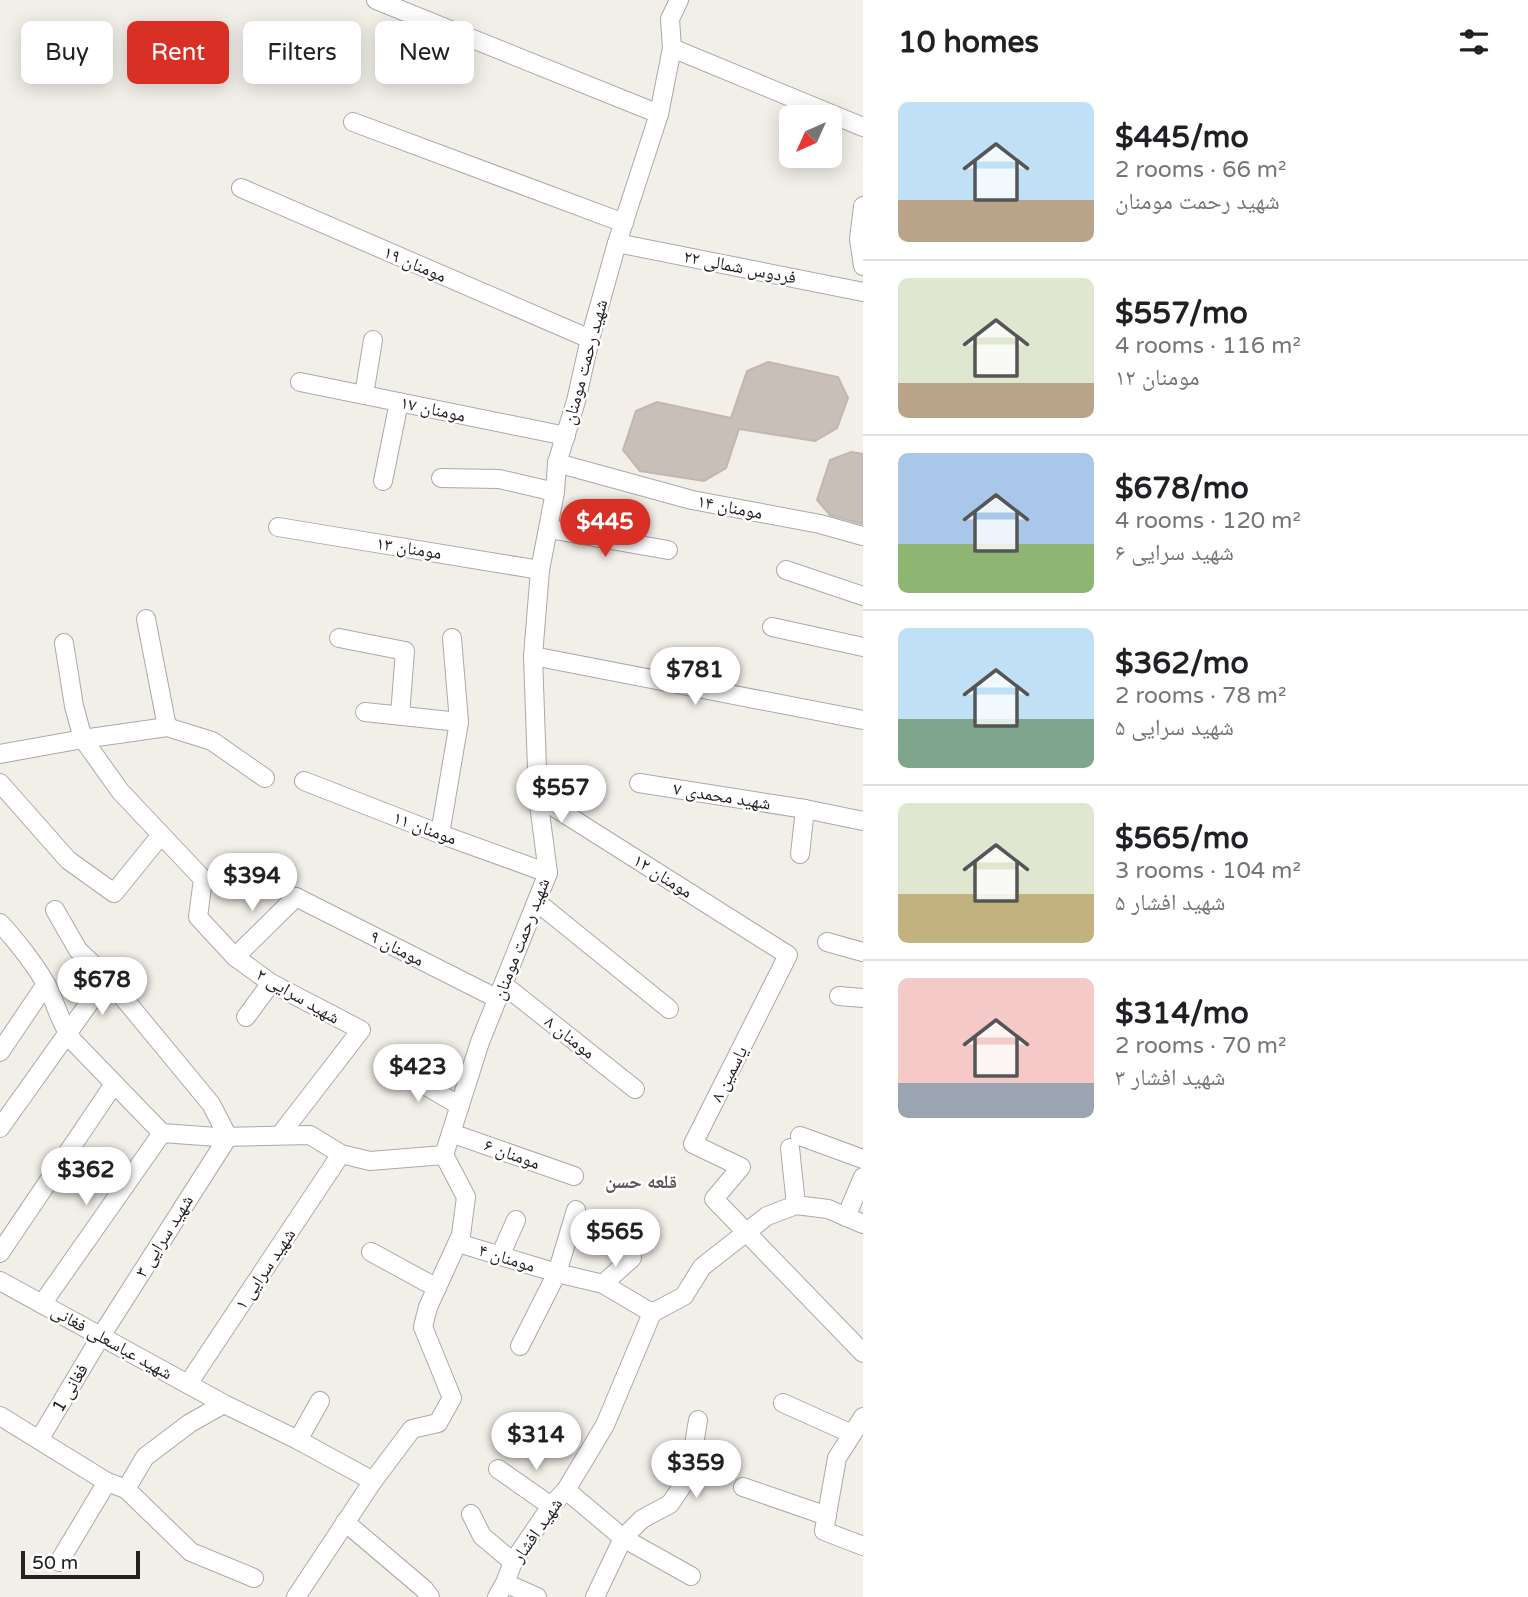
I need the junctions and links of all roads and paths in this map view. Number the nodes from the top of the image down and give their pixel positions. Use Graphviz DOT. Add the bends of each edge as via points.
graph roads {
  1 [pos="376,0"];
  2 [pos="679,0"];
  3 [pos="673,48"];
  4 [pos="659,114"];
  5 [pos="353,122"];
  6 [pos="863,127"];
  7 [pos="240,188"];
  8 [pos="863,206"];
  9 [pos="624,223"];
  10 [pos="617,243"];
  11 [pos="863,265"];
  12 [pos="863,292"];
  13 [pos="590,339"];
  14 [pos="373,340"];
  15 [pos="300,382"];
  16 [pos="363,395"];
  17 [pos="399,402"];
  18 [pos="566,436"];
  19 [pos="557,463"];
  20 [pos="441,478"];
  21 [pos="383,481"];
  22 [pos="555,492"];
  23 [pos="278,527"];
  24 [pos="549,529"];
  25 [pos="863,536"];
  26 [pos="668,551"];
  27 [pos="540,570"];
  28 [pos="786,570"];
  29 [pos="863,596"];
  30 [pos="146,619"];
  31 [pos="772,627"];
  32 [pos="339,638"];
  33 [pos="452,638"];
  34 [pos="64,643"];
  35 [pos="863,647"];
  36 [pos="533,656"];
  37 [pos="365,712"];
  38 [pos="400,715"];
  39 [pos="863,720"];
  40 [pos="459,722"];
  41 [pos="167,727"];
  42 [pos="83,739"];
  43 [pos="0,754"];
  44 [pos="265,778"];
  45 [pos="304,781"];
  46 [pos="0,783"];
  47 [pos="639,783"];
  48 [pos="538,797"];
  49 [pos="805,809"];
  50 [pos="863,821"];
  51 [pos="440,834"];
  52 [pos="161,835"];
  53 [pos="800,854"];
  54 [pos="548,873"];
  55 [pos="537,902"];
  56 [pos="55,910"];
  57 [pos="4,935"];
  58 [pos="827,942"];
  59 [pos="863,952"];
  60 [pos="788,955"];
  61 [pos="235,957"];
  62 [pos="107,978"];
  63 [pos="271,984"];
  64 [pos="46,985"];
  65 [pos="501,992"];
  66 [pos="839,996"];
  67 [pos="863,998"];
  68 [pos="669,1009"];
  69 [pos="246,1017"];
  70 [pos="67,1033"];
  71 [pos="0,1052"];
  72 [pos="396,1068"];
  73 [pos="114,1084"];
  74 [pos="635,1089"];
  75 [pos="460,1107"];
  76 [pos="0,1128"];
  77 [pos="162,1133"];
  78 [pos="451,1133"];
  79 [pos="280,1135"];
  80 [pos="228,1137"];
  81 [pos="341,1154"];
  82 [pos="444,1154"];
  83 [pos="863,1159"];
  84 [pos="573,1176"];
  85 [pos="863,1177"];
  86 [pos="796,1205"];
  87 [pos="576,1210"];
  88 [pos="516,1220"];
  89 [pos="855,1220"];
  90 [pos="747,1232"];
  91 [pos="458,1243"];
  92 [pos="371,1252"];
  93 [pos="0,1254"];
  94 [pos="500,1256"];
  95 [pos="632,1258"];
  96 [pos="557,1273"];
  97 [pos="0,1281"];
  98 [pos="603,1284"];
  99 [pos="437,1288"];
  100 [pos="42,1304"];
  101 [pos="652,1313"];
  102 [pos="101,1336"];
  103 [pos="520,1346"];
  104 [pos="863,1353"];
  105 [pos="188,1384"];
  106 [pos="320,1401"];
  107 [pos="783,1403"];
  108 [pos="225,1404"];
  109 [pos="0,1416"];
  110 [pos="698,1420"];
  111 [pos="859,1426"];
  112 [pos="39,1440"];
  113 [pos="298,1440"];
  114 [pos="498,1469"];
  115 [pos="373,1481"];
  116 [pos="107,1482"];
  117 [pos="743,1488"];
  118 [pos="126,1489"];
  119 [pos="566,1490"];
  120 [pos="551,1506"];
  121 [pos="471,1514"];
  122 [pos="345,1522"];
  123 [pos="825,1523"];
  124 [pos="623,1538"];
  125 [pos="863,1546"];
  126 [pos="59,1562"];
  127 [pos="513,1562"];
  128 [pos="691,1576"];
  129 [pos="254,1578"];
  130 [pos="501,1590"];
  131 [pos="296,1597"];
  132 [pos="430,1597"];
  133 [pos="537,1597"];
  134 [pos="595,1597"];
  1 -- 4 [label="street"];
  2 -- 3 [label="street, شهید رحمت مومنان" via="670,19"];
  3 -- 4 [label="street, شهید رحمت مومنان"];
  3 -- 6 [label="street"];
  4 -- 9 [label="street, شهید رحمت مومنان"];
  5 -- 9 [label="street"];
  7 -- 13 [label="street, مومنان ۱۹"];
  8 -- 11 [label="street" via="859,239"];
  9 -- 10 [label="street, شهید رحمت مومنان"];
  10 -- 12 [label="street, فردوس شمالی ۲۲"];
  10 -- 13 [label="street, شهید رحمت مومنان"];
  13 -- 18 [label="street, شهید رحمت مومنان"];
  14 -- 16 [label="street"];
  15 -- 16 [label="street, مومنان ۱۷"];
  16 -- 17 [label="street, مومنان ۱۷"];
  17 -- 18 [label="street, مومنان ۱۷"];
  17 -- 21 [label="street"];
  18 -- 19 [label="street, شهید رحمت مومنان"];
  19 -- 22 [label="street, شهید رحمت مومنان"];
  19 -- 25 [label="street, مومنان ۱۴" via="692,500"];
  20 -- 22 [label="street" via="499,479"];
  22 -- 24 [label="street, شهید رحمت مومنان"];
  23 -- 27 [label="street, مومنان ۱۳"];
  24 -- 26 [label="street"];
  24 -- 27 [label="street, شهید رحمت مومنان"];
  27 -- 36 [label="street, شهید رحمت مومنان"];
  28 -- 29 [label="street"];
  30 -- 41 [label="street"];
  31 -- 35 [label="street"];
  32 -- 38 [label="street" via="405,651"];
  33 -- 40 [label="street"];
  34 -- 42 [label="street"];
  36 -- 39 [label="street"];
  36 -- 48 [label="street, شهید رحمت مومنان"];
  37 -- 38 [label="street"];
  38 -- 40 [label="street"];
  40 -- 51 [label="street"];
  41 -- 42 [label="street"];
  41 -- 44 [label="street" via="212,741"];
  42 -- 43 [label="street"];
  42 -- 52 [label="street, شهید سرایی ۲" via="120,791"];
  45 -- 51 [label="street, مومنان ۱۱"];
  46 -- 52 [label="street" via="68,860 114,893"];
  47 -- 49 [label="street, شهید محمدی ۷"];
  48 -- 54 [label="street, شهید رحمت مومنان"];
  48 -- 60 [label="street, مومنان ۱۲"];
  49 -- 50 [label="street, شهید محمدی ۷"];
  49 -- 53 [label="street"];
  51 -- 54 [label="street, مومنان ۱۱"];
  52 -- 61 [label="street, شهید سرایی ۲" via="203,879 198,917"];
  54 -- 55 [label="street, شهید رحمت مومنان"];
  55 -- 65 [label="street, شهید رحمت مومنان"];
  55 -- 68 [label="street"];
  56 -- 62 [label="street" via="78,950"];
  57 -- 64 [label="street"];
  58 -- 59 [label="street"];
  60 -- 90 [label="street, یاسمین ۸" via="693,1144 741,1167 714,1199"];
  61 -- 63 [label="street, شهید سرایی ۲"];
  61 -- 65 [label="street, مومنان ۹" via="296,897"];
  62 -- 70 [label="street"];
  62 -- 80 [label="street" via="211,1104"];
  63 -- 69 [label="street"];
  63 -- 79 [label="street, شهید سرایی ۲" via="361,1030"];
  64 -- 70 [label="street"];
  64 -- 71 [label="street"];
  65 -- 74 [label="street, مومنان ۸"];
  65 -- 75 [label="street, شهید رحمت مومنان"];
  66 -- 67 [label="street"];
  70 -- 73 [label="street"];
  70 -- 76 [label="street"];
  72 -- 75 [label="street"];
  73 -- 77 [label="street"];
  73 -- 93 [label="street"];
  75 -- 78 [label="street, شهید رحمت مومنان"];
  77 -- 80 [label="street"];
  77 -- 100 [label="street"];
  78 -- 82 [label="street, شهید رحمت مومنان"];
  78 -- 84 [label="street, مومنان ۶"];
  79 -- 80 [label="street"];
  79 -- 81 [label="street" via="310,1135"];
  80 -- 102 [label="street, شهید سرایی ۳"];
  81 -- 82 [label="street" via="370,1161"];
  81 -- 105 [label="street, شهید سرایی ۱"];
  82 -- 91 [label="street" via="466,1197"];
  83 -- 86 [label="street" via="795,1142"];
  85 -- 89 [label="street"];
  86 -- 89 [label="street" via="828,1209"];
  86 -- 90 [label="street" via="767,1216"];
  87 -- 96 [label="street"];
  88 -- 94 [label="street"];
  90 -- 101 [label="street" via="702,1267 684,1296"];
  90 -- 104 [label="street"];
  91 -- 94 [label="street, ۴ مومنان"];
  91 -- 99 [label="street"];
  92 -- 99 [label="street"];
  94 -- 96 [label="street, ۴ مومنان"];
  95 -- 98 [label="street"];
  96 -- 98 [label="street, ۴ مومنان"];
  96 -- 103 [label="street"];
  97 -- 100 [label="street, شهید عباسعلی فغانی"];
  98 -- 101 [label="street, ۴ مومنان"];
  99 -- 115 [label="street" via="423,1327 452,1398 438,1423 412,1429"];
  100 -- 102 [label="street, شهید عباسعلی فغانی"];
  101 -- 119 [label="street, شهید افشار" via="605,1425"];
  102 -- 105 [label="street, شهید عباسعلی فغانی"];
  102 -- 112 [label="street, فغانی 1"];
  105 -- 108 [label="street, شهید عباسعلی فغانی"];
  106 -- 113 [label="street"];
  107 -- 111 [label="street"];
  108 -- 113 [label="street, شهید عباسعلی فغانی"];
  108 -- 118 [label="street" via="145,1457"];
  109 -- 112 [label="street"];
  110 -- 124 [label="street" via="689,1476 670,1504 642,1519"];
  111 -- 123 [label="street" via="837,1458"];
  112 -- 116 [label="street"];
  113 -- 115 [label="street, شهید عباسعلی فغانی"];
  114 -- 120 [label="street"];
  115 -- 122 [label="street"];
  116 -- 118 [label="street"];
  116 -- 126 [label="street"];
  117 -- 123 [label="street"];
  118 -- 129 [label="street" via="191,1552"];
  119 -- 120 [label="street, شهید افشار"];
  119 -- 124 [label="street"];
  120 -- 127 [label="street, شهید افشار"];
  121 -- 127 [label="street" via="482,1536"];
  122 -- 131 [label="street"];
  122 -- 132 [label="street"];
  123 -- 125 [label="street"];
  124 -- 128 [label="street"];
  124 -- 134 [label="street"];
  127 -- 130 [label="street, شهید افشار"];
  130 -- 133 [label="street"];
}
